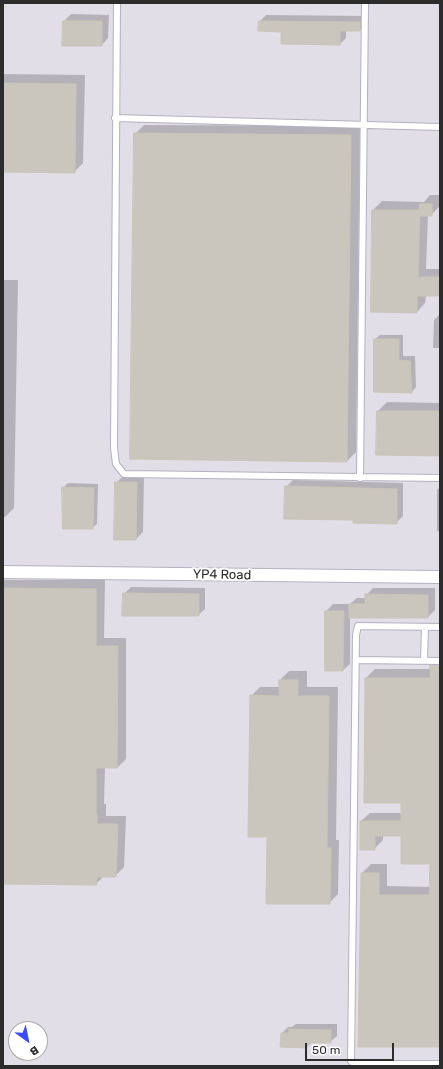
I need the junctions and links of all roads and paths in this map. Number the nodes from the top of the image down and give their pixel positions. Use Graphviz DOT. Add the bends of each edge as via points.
graph roads {
  1 [pos="117,3"];
  2 [pos="365,3"];
  3 [pos="115,118"];
  4 [pos="364,125"];
  5 [pos="440,127"];
  6 [pos="360,478"];
  7 [pos="440,478"];
  8 [pos="3,572"];
  9 [pos="440,577"];
  10 [pos="425,627"];
  11 [pos="440,627"];
  12 [pos="356,660"];
  13 [pos="424,661"];
  14 [pos="440,661"];
  15 [pos="440,1064"];
  1 -- 3 [label="lane"];
  2 -- 4 [label="lane"];
  3 -- 4 [label="lane"];
  3 -- 6 [label="lane" via="116,464 124,474"];
  4 -- 5 [label="lane"];
  4 -- 6 [label="lane"];
  6 -- 7 [label="lane"];
  8 -- 9 [label="street, YP4 Road"];
  10 -- 11 [label="lane"];
  10 -- 12 [label="lane" via="358,626"];
  10 -- 13 [label="lane"];
  12 -- 13 [label="lane"];
  12 -- 15 [label="lane" via="351,1061 354,1064"];
  13 -- 14 [label="lane"];
}
